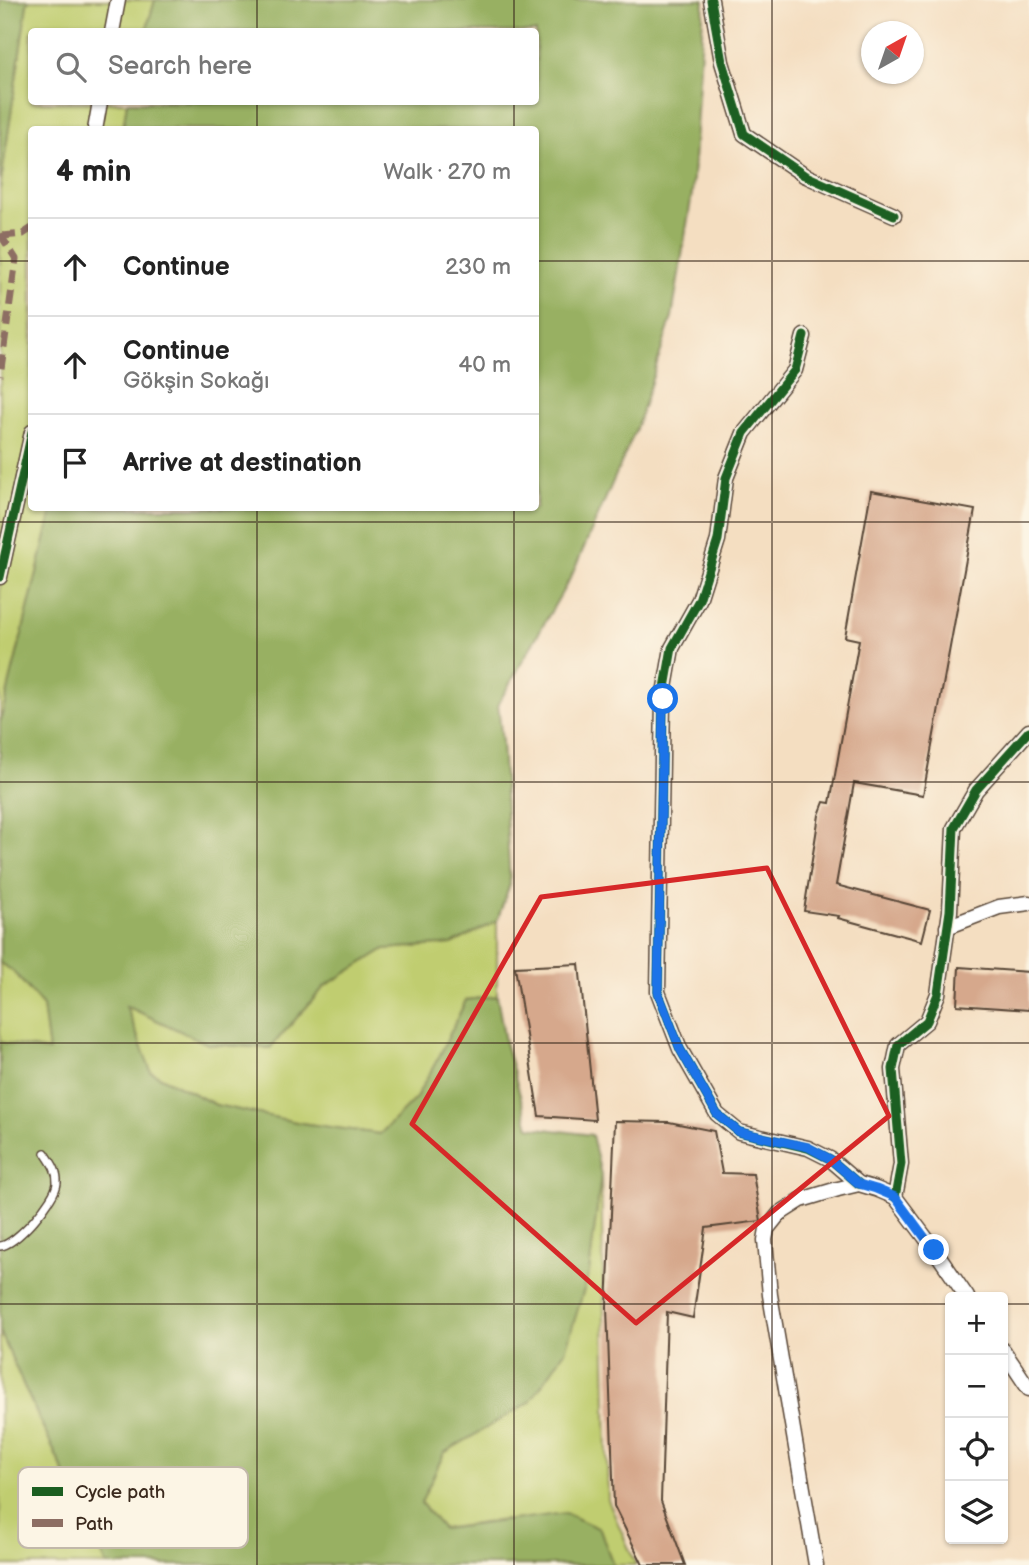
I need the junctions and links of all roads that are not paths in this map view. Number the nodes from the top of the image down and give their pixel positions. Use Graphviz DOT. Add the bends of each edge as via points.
graph roads {
  1 [pos="118,0"];
  2 [pos="711,0"];
  3 [pos="113,28"];
  4 [pos="99,105"];
  5 [pos="96,126"];
  6 [pos="894,215"];
  7 [pos="804,336"];
  8 [pos="28,450"];
  9 [pos="0,577"];
  10 [pos="1029,731"];
  11 [pos="1029,903"];
  12 [pos="947,927"];
  13 [pos="45,1153"];
  14 [pos="859,1184"];
  15 [pos="895,1197"];
  16 [pos="0,1246"];
  17 [pos="963,1292"];
  18 [pos="1006,1355"];
  19 [pos="1029,1389"];
  20 [pos="816,1565"];
  1 -- 3 [label="street"];
  2 -- 6 [label="street" via="722,62 744,134 804,175"];
  4 -- 5 [label="street"];
  7 -- 14 [label="street" via="795,370 744,433 726,478 718,540 699,600 673,648 663,699 658,992 680,1049 717,1114 739,1132 808,1147"];
  8 -- 9 [label="street"];
  10 -- 12 [label="street" via="976,790 954,828"];
  11 -- 12 [label="street" via="999,907"];
  12 -- 15 [label="street" via="938,994 927,1021 898,1045 893,1069 901,1164"];
  13 -- 16 [label="lane" via="55,1168 53,1194 25,1229"];
  14 -- 15 [label="street"];
  14 -- 20 [label="street" via="801,1200 779,1214 765,1240 770,1295"];
  15 -- 17 [label="street"];
  18 -- 19 [label="street"];
}
